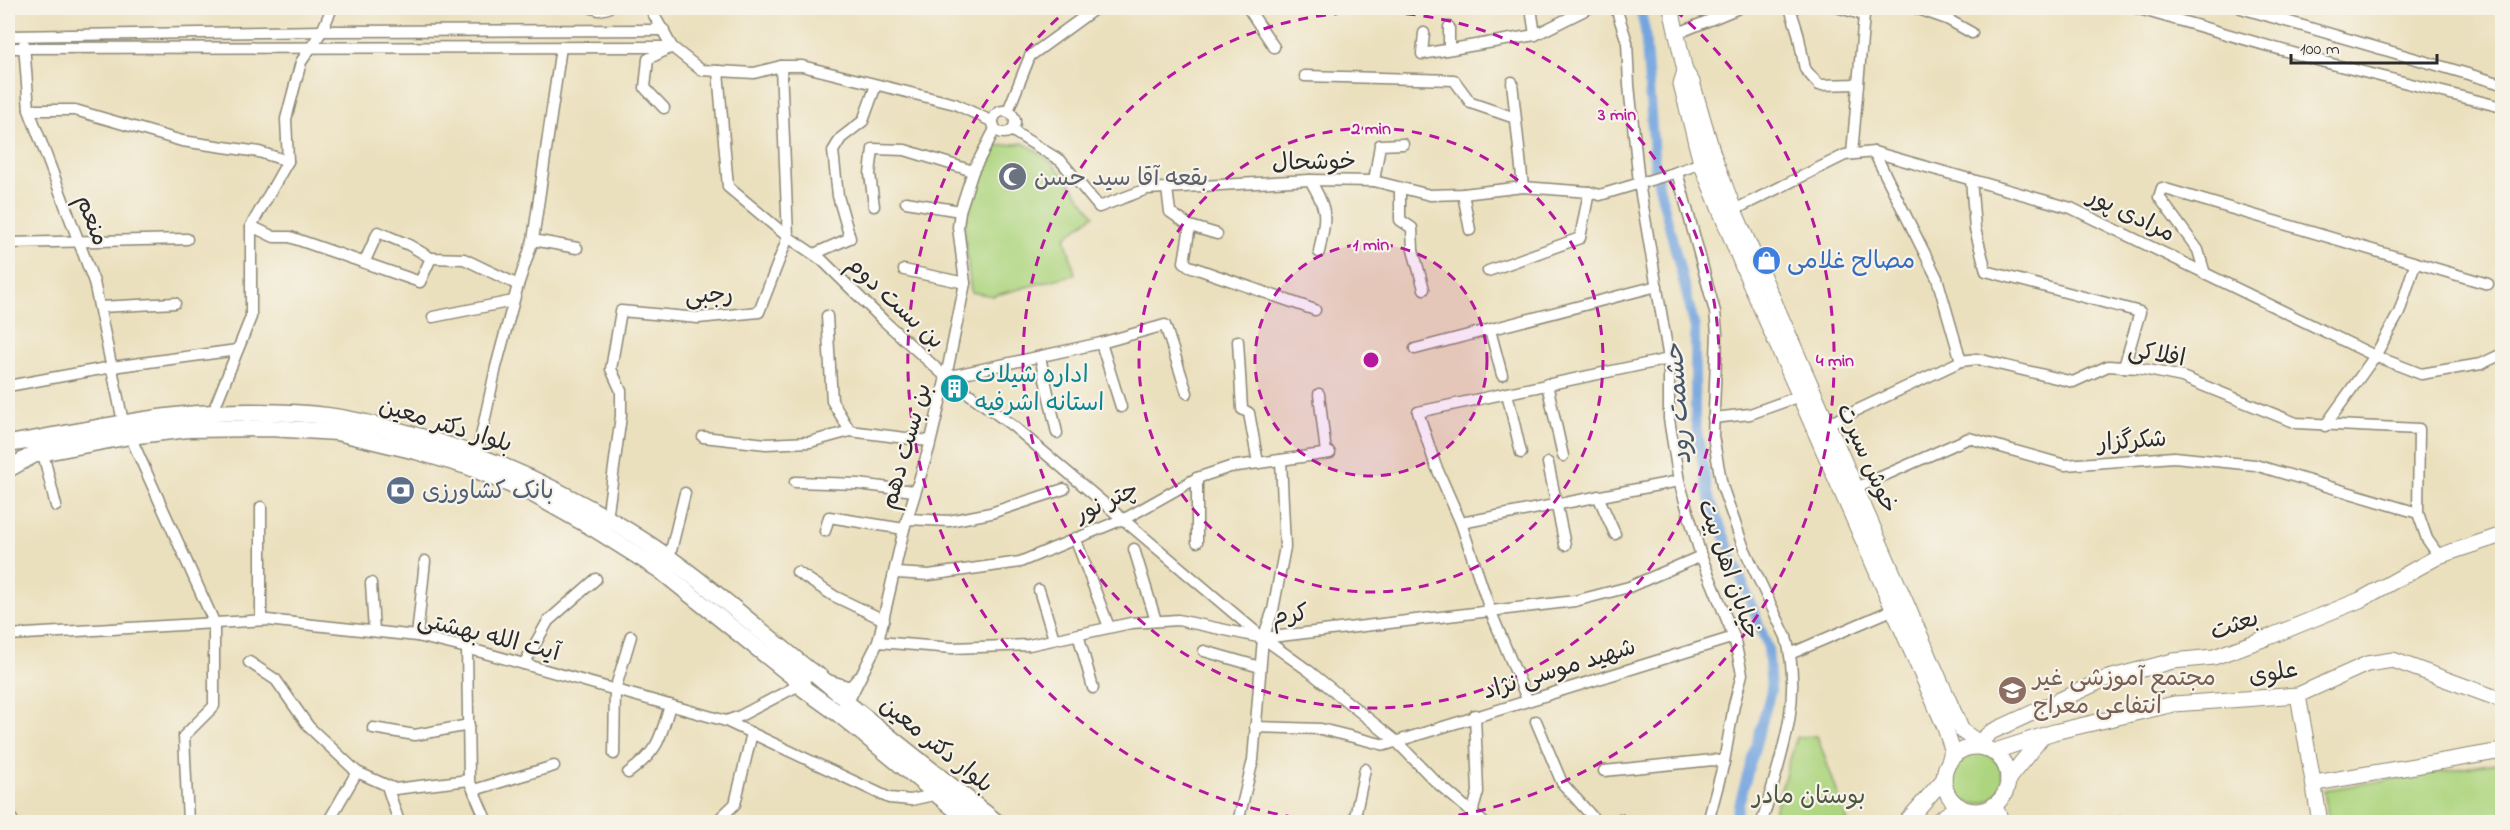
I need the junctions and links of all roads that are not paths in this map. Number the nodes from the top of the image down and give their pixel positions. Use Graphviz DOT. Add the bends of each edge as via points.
graph roads {
  1 [pos="332,8"];
  2 [pos="592,8"];
  3 [pos="608,8"];
  4 [pos="650,8"];
  5 [pos="1096,8"];
  6 [pos="1248,8"];
  7 [pos="1531,8"];
  8 [pos="1588,8"];
  9 [pos="1616,8"];
  10 [pos="1671,8"];
  11 [pos="1739,8"];
  12 [pos="1790,8"];
  13 [pos="1840,8"];
  14 [pos="1916,8"];
  15 [pos="2136,8"];
  16 [pos="2241,8"];
  17 [pos="1865,11"];
  18 [pos="1449,27"];
  19 [pos="664,30"];
  20 [pos="322,31"];
  21 [pos="1424,33"];
  22 [pos="1972,33"];
  23 [pos="1676,34"];
  24 [pos="1535,35"];
  25 [pos="8,36"];
  26 [pos="22,36"];
  27 [pos="311,46"];
  28 [pos="561,47"];
  29 [pos="672,47"];
  30 [pos="1274,47"];
  31 [pos="8,48"];
  32 [pos="24,49"];
  33 [pos="1449,49"];
  34 [pos="781,66"];
  35 [pos="718,71"];
  36 [pos="1685,71"];
  37 [pos="1305,76"];
  38 [pos="1512,82"];
  39 [pos="876,84"];
  40 [pos="1857,84"];
  41 [pos="2502,84"];
  42 [pos="2502,107"];
  43 [pos="664,108"];
  44 [pos="29,110"];
  45 [pos="1008,111"];
  46 [pos="1515,118"];
  47 [pos="994,125"];
  48 [pos="1011,130"];
  49 [pos="1402,144"];
  50 [pos="1874,152"];
  51 [pos="1852,154"];
  52 [pos="288,161"];
  53 [pos="1701,163"];
  54 [pos="973,171"];
  55 [pos="1675,173"];
  56 [pos="1971,179"];
  57 [pos="1310,180"];
  58 [pos="1374,181"];
  59 [pos="1642,182"];
  60 [pos="1523,187"];
  61 [pos="1167,189"];
  62 [pos="1400,189"];
  63 [pos="1589,192"];
  64 [pos="1463,194"];
  65 [pos="906,202"];
  66 [pos="874,206"];
  67 [pos="1734,210"];
  68 [pos="960,211"];
  69 [pos="251,226"];
  70 [pos="1190,226"];
  71 [pos="1470,230"];
  72 [pos="1217,234"];
  73 [pos="788,237"];
  74 [pos="187,239"];
  75 [pos="533,240"];
  76 [pos="79,241"];
  77 [pos="9,243"];
  78 [pos="577,248"];
  79 [pos="1319,252"];
  80 [pos="814,254"];
  81 [pos="432,258"];
  82 [pos="365,261"];
  83 [pos="2415,264"];
  84 [pos="904,270"];
  85 [pos="1488,272"];
  86 [pos="2205,274"];
  87 [pos="965,283"];
  88 [pos="2488,284"];
  89 [pos="518,285"];
  90 [pos="1657,286"];
  91 [pos="1424,290"];
  92 [pos="513,301"];
  93 [pos="175,303"];
  94 [pos="100,307"];
  95 [pos="1315,310"];
  96 [pos="827,316"];
  97 [pos="433,317"];
  98 [pos="1490,330"];
  99 [pos="1239,341"];
  100 [pos="1101,343"];
  101 [pos="1415,349"];
  102 [pos="237,350"];
  103 [pos="2502,354"];
  104 [pos="2375,356"];
  105 [pos="1040,357"];
  106 [pos="1669,359"];
  107 [pos="1961,361"];
  108 [pos="112,367"];
  109 [pos="2124,367"];
  110 [pos="1502,375"];
  111 [pos="946,377"];
  112 [pos="1547,384"];
  113 [pos="8,386"];
  114 [pos="1187,393"];
  115 [pos="1507,393"];
  116 [pos="1319,394"];
  117 [pos="1800,396"];
  118 [pos="1121,406"];
  119 [pos="214,413"];
  120 [pos="1713,418"];
  121 [pos="1828,424"];
  122 [pos="2325,426"];
  123 [pos="126,429"];
  124 [pos="850,432"];
  125 [pos="1057,433"];
  126 [pos="703,437"];
  127 [pos="929,441"];
  128 [pos="8,444"];
  129 [pos="43,453"];
  130 [pos="1521,453"];
  131 [pos="477,455"];
  132 [pos="1563,456"];
  133 [pos="1281,460"];
  134 [pos="1258,463"];
  135 [pos="1548,463"];
  136 [pos="8,469"];
  137 [pos="1197,478"];
  138 [pos="1679,481"];
  139 [pos="795,482"];
  140 [pos="1856,488"];
  141 [pos="1064,489"];
  142 [pos="914,491"];
  143 [pos="685,494"];
  144 [pos="1598,496"];
  145 [pos="1555,505"];
  146 [pos="56,506"];
  147 [pos="261,507"];
  148 [pos="2418,513"];
  149 [pos="607,519"];
  150 [pos="1121,520"];
  151 [pos="1461,523"];
  152 [pos="905,524"];
  153 [pos="825,531"];
  154 [pos="1615,534"];
  155 [pos="2502,535"];
  156 [pos="1076,538"];
  157 [pos="1197,542"];
  158 [pos="1565,545"];
  159 [pos="1134,549"];
  160 [pos="1701,556"];
  161 [pos="2439,556"];
  162 [pos="669,558"];
  163 [pos="424,561"];
  164 [pos="797,572"];
  165 [pos="896,573"];
  166 [pos="596,579"];
  167 [pos="371,583"];
  168 [pos="1039,590"];
  169 [pos="1490,610"];
  170 [pos="1892,610"];
  171 [pos="261,620"];
  172 [pos="884,620"];
  173 [pos="1156,621"];
  174 [pos="214,622"];
  175 [pos="1109,627"];
  176 [pos="374,632"];
  177 [pos="1078,634"];
  178 [pos="8,635"];
  179 [pos="417,636"];
  180 [pos="631,636"];
  181 [pos="1734,637"];
  182 [pos="1263,638"];
  183 [pos="1054,639"];
  184 [pos="878,642"];
  185 [pos="467,648"];
  186 [pos="1204,651"];
  187 [pos="1790,654"];
  188 [pos="249,662"];
  189 [pos="524,664"];
  190 [pos="1260,667"];
  191 [pos="865,671"];
  192 [pos="1930,676"];
  193 [pos="808,679"];
  194 [pos="1093,688"];
  195 [pos="616,689"];
  196 [pos="2298,695"];
  197 [pos="1527,699"];
  198 [pos="2502,700"];
  199 [pos="670,705"];
  200 [pos="845,706"];
  201 [pos="2046,706"];
  202 [pos="1475,715"];
  203 [pos="726,721"];
  204 [pos="1536,721"];
  205 [pos="469,725"];
  206 [pos="1255,727"];
  207 [pos="373,728"];
  208 [pos="752,733"];
  209 [pos="2048,735"];
  210 [pos="1396,741"];
  211 [pos="1986,748"];
  212 [pos="2502,751"];
  213 [pos="614,754"];
  214 [pos="1724,762"];
  215 [pos="1948,763"];
  216 [pos="554,766"];
  217 [pos="1365,769"];
  218 [pos="1604,771"];
  219 [pos="357,772"];
  220 [pos="628,773"];
  221 [pos="1944,779"];
  222 [pos="2008,779"];
  223 [pos="2315,783"];
  224 [pos="471,785"];
  225 [pos="387,786"];
  226 [pos="938,794"];
  227 [pos="1994,805"];
  228 [pos="1959,806"];
  229 [pos="1980,817"];
  230 [pos="1473,818"];
  231 [pos="8,819"];
  232 [pos="10,822"];
  233 [pos="188,822"];
  234 [pos="328,822"];
  235 [pos="399,822"];
  236 [pos="487,822"];
  237 [pos="716,822"];
  238 [pos="971,822"];
  239 [pos="996,822"];
  240 [pos="1238,822"];
  241 [pos="1353,822"];
  242 [pos="1484,822"];
  243 [pos="1597,822"];
  244 [pos="1708,822"];
  245 [pos="1762,822"];
  246 [pos="1906,822"];
  247 [pos="1936,822"];
  248 [pos="2002,822"];
  249 [pos="2320,822"];
  1 -- 20 [label="street"];
  2 -- 3 [label="street"];
  4 -- 19 [label="street"];
  5 -- 45 [label="street" via="1030,56"];
  6 -- 30 [label="street"];
  7 -- 24 [label="street"];
  8 -- 24 [label="street"];
  9 -- 59 [label="street, خیابان اهل بیت" via="1627,42"];
  10 -- 23 [label="main road, خوش سیرت"];
  11 -- 23 [label="street"];
  12 -- 40 [label="street" via="1805,69 1819,85"];
  13 -- 17 [label="street"];
  14 -- 22 [label="street"];
  15 -- 42 [label="street" via="2324,62"];
  16 -- 41 [label="street"];
  17 -- 40 [label="street"];
  18 -- 33 [label="street"];
  19 -- 20 [label="street"];
  19 -- 29 [label="street"];
  20 -- 26 [label="street"];
  20 -- 27 [label="street"];
  21 -- 33 [label="street" via="1422,54"];
  23 -- 36 [label="main road, خوش سیرت"];
  24 -- 33 [label="street"];
  25 -- 26 [label="street"];
  26 -- 32 [label="street, منعم"];
  27 -- 28 [label="street"];
  27 -- 32 [label="street"];
  27 -- 52 [label="street" via="301,62 286,119"];
  28 -- 29 [label="street"];
  28 -- 75 [label="street"];
  29 -- 35 [label="street" via="701,70"];
  29 -- 43 [label="street" via="648,59 645,88"];
  31 -- 32 [label="street"];
  32 -- 44 [label="street, منعم"];
  34 -- 35 [label="street" via="754,73"];
  34 -- 39 [label="street" via="802,66"];
  34 -- 73 [label="street, رجبی"];
  35 -- 73 [label="street, بن بست دوم" via="728,187"];
  36 -- 53 [label="main road, خوش سیرت" via="1682,84"];
  36 -- 67 [label="main road, خوش سیرت"];
  37 -- 46 [label="street" via="1454,80 1471,104"];
  38 -- 46 [label="street"];
  39 -- 47 [label="street" via="955,104"];
  39 -- 80 [label="street" via="863,122 841,138 832,151 838,196 850,238"];
  40 -- 51 [label="street"];
  44 -- 52 [label="street" via="75,110 182,141 259,152"];
  44 -- 76 [label="street, منعم"];
  45 -- 47 [label="street" via="997,113"];
  45 -- 48 [label="street" via="1015,119"];
  46 -- 60 [label="street"];
  47 -- 48 [label="street" via="1003,133"];
  47 -- 54 [label="street, بن بست دهم"];
  48 -- 61 [label="street, خوشحال" via="1061,161 1099,207 1147,189"];
  49 -- 58 [label="street" via="1380,145"];
  50 -- 51 [label="street, مرادی پور"];
  50 -- 56 [label="street, مرادی پور"];
  50 -- 107 [label="street" via="1937,278"];
  51 -- 67 [label="street, مرادی پور"];
  52 -- 69 [label="street"];
  53 -- 55 [label="street, خوشحال"];
  53 -- 117 [label="main road, خوش سیرت"];
  54 -- 66 [label="street" via="905,150 873,149 870,174"];
  54 -- 68 [label="street, بن بست دهم"];
  55 -- 59 [label="street, خوشحال"];
  55 -- 120 [label="street" via="1715,312"];
  56 -- 86 [label="street, مرادی پور" via="2071,208"];
  56 -- 109 [label="street" via="1976,230 1986,271 2140,312"];
  57 -- 58 [label="street, خوشحال"];
  57 -- 61 [label="street, خوشحال"];
  57 -- 79 [label="street" via="1325,213"];
  58 -- 62 [label="street, خوشحال"];
  59 -- 63 [label="street, خوشحال" via="1600,195"];
  59 -- 90 [label="street, خیابان اهل بیت"];
  60 -- 63 [label="street, خوشحال"];
  60 -- 64 [label="street, خوشحال"];
  61 -- 70 [label="street" via="1170,212"];
  62 -- 64 [label="street, خوشحال" via="1430,195"];
  62 -- 91 [label="street" via="1400,220 1412,228 1413,250"];
  63 -- 85 [label="street" via="1580,238"];
  64 -- 71 [label="street"];
  65 -- 68 [label="street"];
  67 -- 121 [label="main road, خوش سیرت"];
  68 -- 87 [label="street, بن بست دهم" via="958,227"];
  69 -- 82 [label="street" via="274,237 290,237"];
  69 -- 102 [label="street" via="251,317"];
  70 -- 72 [label="street"];
  70 -- 95 [label="street" via="1184,262 1189,266"];
  73 -- 80 [label="street, بن بست دوم"];
  73 -- 149 [label="street, رجبی" via="759,312 698,318 621,311 611,369 621,390 621,416"];
  74 -- 76 [label="street"];
  75 -- 78 [label="street"];
  75 -- 89 [label="street"];
  76 -- 77 [label="street"];
  76 -- 94 [label="street, منعم"];
  80 -- 111 [label="street, بن بست دوم"];
  81 -- 82 [label="street" via="420,282"];
  81 -- 82 [label="street" via="378,232"];
  81 -- 89 [label="street" via="464,259"];
  83 -- 86 [label="street" via="2162,188 2159,197 2198,250"];
  83 -- 88 [label="street"];
  83 -- 104 [label="street" via="2398,314"];
  84 -- 87 [label="street"];
  86 -- 104 [label="street, مرادی پور"];
  87 -- 111 [label="street, بن بست دهم"];
  89 -- 92 [label="street"];
  90 -- 98 [label="street"];
  90 -- 106 [label="street, خیابان اهل بیت"];
  92 -- 97 [label="street"];
  92 -- 131 [label="street"];
  93 -- 94 [label="street"];
  94 -- 108 [label="street, منعم"];
  96 -- 124 [label="street" via="832,401"];
  98 -- 101 [label="street"];
  98 -- 110 [label="street"];
  99 -- 134 [label="street" via="1242,409 1249,413"];
  100 -- 105 [label="street"];
  100 -- 114 [label="street" via="1165,325"];
  100 -- 118 [label="street"];
  102 -- 108 [label="street"];
  102 -- 119 [label="street"];
  103 -- 104 [label="street, مرادی پور" via="2481,364 2421,374"];
  104 -- 122 [label="street"];
  105 -- 111 [label="street"];
  105 -- 125 [label="street"];
  106 -- 112 [label="street"];
  106 -- 138 [label="street, خیابان اهل بیت" via="1669,419"];
  107 -- 109 [label="street, افلاکی" via="1977,359 2073,382 2108,366"];
  107 -- 121 [label="street, افلاکی"];
  108 -- 113 [label="street"];
  108 -- 123 [label="street, منعم"];
  109 -- 122 [label="street, افلاکی" via="2182,377 2296,423"];
  111 -- 127 [label="street, بن بست دهم"];
  111 -- 150 [label="street, بن بست دوم" via="1012,426"];
  112 -- 115 [label="street"];
  112 -- 132 [label="street"];
  115 -- 130 [label="street"];
  115 -- 151 [label="street" via="1418,412"];
  116 -- 133 [label="street, چتر نور" via="1328,453"];
  117 -- 120 [label="street" via="1750,414"];
  117 -- 170 [label="main road, خوش سیرت"];
  119 -- 123 [label="main road, بلوار دکتر معین"];
  119 -- 131 [label="main road, بلوار دکتر معین" via="339,418"];
  120 -- 187 [label="street" via="1722,486 1743,546 1786,637"];
  121 -- 140 [label="main road, خوش سیرت"];
  122 -- 148 [label="street, افلاکی" via="2419,429"];
  123 -- 128 [label="main road, بلوار دکتر معین"];
  123 -- 129 [label="main road, بلوار دکتر معین"];
  123 -- 174 [label="street, منعم"];
  123 -- 193 [label="main road, بلوار دکتر معین" via="270,428 337,432 467,466 532,494 595,529 660,570"];
  124 -- 126 [label="street" via="810,442 766,444"];
  124 -- 127 [label="street"];
  127 -- 142 [label="street, بن بست دهم"];
  129 -- 136 [label="main road, بلوار دکتر معین"];
  129 -- 146 [label="street"];
  131 -- 149 [label="main road, بلوار دکتر معین" via="539,481"];
  133 -- 134 [label="street, چتر نور"];
  133 -- 182 [label="street" via="1285,547 1274,610"];
  134 -- 137 [label="street, چتر نور"];
  135 -- 145 [label="street"];
  137 -- 150 [label="street, چتر نور"];
  137 -- 157 [label="street"];
  138 -- 144 [label="street"];
  138 -- 160 [label="street, خیابان اهل بیت"];
  139 -- 142 [label="street"];
  140 -- 148 [label="street, شکرگزار" via="1969,438 2065,465 2174,457 2255,465"];
  140 -- 192 [label="main road, خوش سیرت"];
  141 -- 152 [label="street" via="970,517"];
  142 -- 152 [label="street, بن بست دهم"];
  143 -- 162 [label="street"];
  144 -- 145 [label="street"];
  144 -- 154 [label="street"];
  145 -- 151 [label="street"];
  145 -- 158 [label="street"];
  147 -- 171 [label="street"];
  148 -- 161 [label="street" via="2427,539"];
  149 -- 162 [label="main road, بلوار دکتر معین"];
  150 -- 156 [label="street, چتر نور"];
  150 -- 182 [label="street, بن بست دوم"];
  151 -- 169 [label="street"];
  152 -- 153 [label="street" via="829,517"];
  152 -- 165 [label="street, بن بست دهم"];
  155 -- 161 [label="main road, بعثت"];
  156 -- 165 [label="street, چتر نور" via="1020,562 929,575"];
  156 -- 175 [label="street"];
  159 -- 173 [label="street"];
  160 -- 169 [label="street, کرم" via="1629,587 1575,601"];
  160 -- 181 [label="street, خیابان اهل بیت"];
  161 -- 201 [label="main road, بعثت" via="2360,600 2269,637 2214,657 2173,661 2105,679"];
  162 -- 193 [label="main road, بلوار دکتر معین"];
  163 -- 179 [label="street"];
  164 -- 172 [label="street" via="834,596"];
  165 -- 172 [label="street, بن بست دهم"];
  166 -- 189 [label="street" via="548,621"];
  167 -- 176 [label="street"];
  168 -- 183 [label="street"];
  169 -- 182 [label="street, کرم"];
  169 -- 197 [label="street"];
  170 -- 187 [label="street"];
  170 -- 192 [label="main road, خوش سیرت"];
  171 -- 174 [label="street, آیت الله بهشتی"];
  171 -- 176 [label="street, آیت الله بهشتی"];
  172 -- 184 [label="street, بن بست دهم"];
  173 -- 175 [label="street, کرم"];
  173 -- 182 [label="street, کرم" via="1178,620"];
  174 -- 178 [label="street, آیت الله بهشتی"];
  174 -- 233 [label="street" via="214,706 184,736"];
  175 -- 177 [label="street, کرم"];
  176 -- 179 [label="street, آیت الله بهشتی"];
  177 -- 183 [label="street, کرم"];
  177 -- 194 [label="street"];
  179 -- 185 [label="street, آیت الله بهشتی"];
  180 -- 195 [label="street"];
  181 -- 197 [label="street, شهید موسی نژاد"];
  181 -- 214 [label="street, خیابان اهل بیت" via="1742,674"];
  182 -- 190 [label="street"];
  182 -- 210 [label="street, بن بست دوم"];
  183 -- 184 [label="street, کرم" via="1029,645 953,648"];
  184 -- 191 [label="street, بن بست دهم"];
  185 -- 189 [label="street, آیت الله بهشتی"];
  185 -- 205 [label="street"];
  186 -- 190 [label="street"];
  187 -- 245 [label="street" via="1789,726"];
  188 -- 219 [label="street" via="276,680 309,727"];
  189 -- 195 [label="street, آیت الله بهشتی"];
  190 -- 206 [label="street"];
  191 -- 193 [label="street" via="850,687"];
  191 -- 200 [label="street, بن بست دهم"];
  192 -- 211 [label="main road, خوش سیرت" via="1962,731"];
  192 -- 215 [label="main road, خوش سیرت" via="1951,741"];
  193 -- 200 [label="main road"];
  193 -- 203 [label="street"];
  195 -- 199 [label="street, آیت الله بهشتی"];
  195 -- 213 [label="street"];
  196 -- 198 [label="main road, علوی" via="2367,664 2393,660"];
  196 -- 209 [label="main road, علوی" via="2174,704"];
  196 -- 223 [label="main road"];
  197 -- 202 [label="street, شهید موسی نژاد"];
  199 -- 203 [label="street, آیت الله بهشتی"];
  199 -- 220 [label="street" via="661,738 649,758"];
  200 -- 226 [label="main road, بلوار دکتر معین"];
  200 -- 239 [label="main road, بلوار دکتر معین"];
  201 -- 209 [label="main road"];
  201 -- 211 [label="main road, بعثت" via="1991,732"];
  202 -- 210 [label="street, شهید موسی نژاد"];
  202 -- 230 [label="street" via="1478,792"];
  203 -- 208 [label="street, آیت الله بهشتی"];
  204 -- 243 [label="street" via="1562,783"];
  205 -- 207 [label="street" via="415,735"];
  205 -- 224 [label="street"];
  206 -- 210 [label="street, شهید موسی نژاد" via="1322,729 1385,745"];
  206 -- 240 [label="street" via="1253,760"];
  208 -- 226 [label="street, آیت الله بهشتی" via="889,798 911,800"];
  208 -- 237 [label="street" via="735,804"];
  209 -- 211 [label="main road, علوی"];
  209 -- 222 [label="main road"];
  210 -- 230 [label="street, بن بست دوم"];
  211 -- 215 [label="main road" via="1960,751"];
  211 -- 222 [label="main road" via="2004,763"];
  212 -- 223 [label="main road"];
  214 -- 218 [label="street"];
  214 -- 244 [label="street, خیابان اهل بیت"];
  215 -- 221 [label="main road"];
  216 -- 224 [label="street"];
  217 -- 241 [label="street"];
  219 -- 225 [label="street"];
  219 -- 234 [label="street"];
  221 -- 228 [label="main road" via="1948,795"];
  221 -- 246 [label="main road"];
  222 -- 227 [label="main road" via="2003,795"];
  223 -- 249 [label="main road"];
  224 -- 225 [label="street" via="395,789"];
  224 -- 236 [label="street"];
  225 -- 235 [label="street"];
  226 -- 238 [label="main road, بلوار دکتر معین"];
  227 -- 229 [label="main road"];
  227 -- 248 [label="main road"];
  228 -- 229 [label="main road"];
  228 -- 247 [label="main road"];
  230 -- 242 [label="street, بن بست دوم"];
  231 -- 232 [label="main road"];
}
